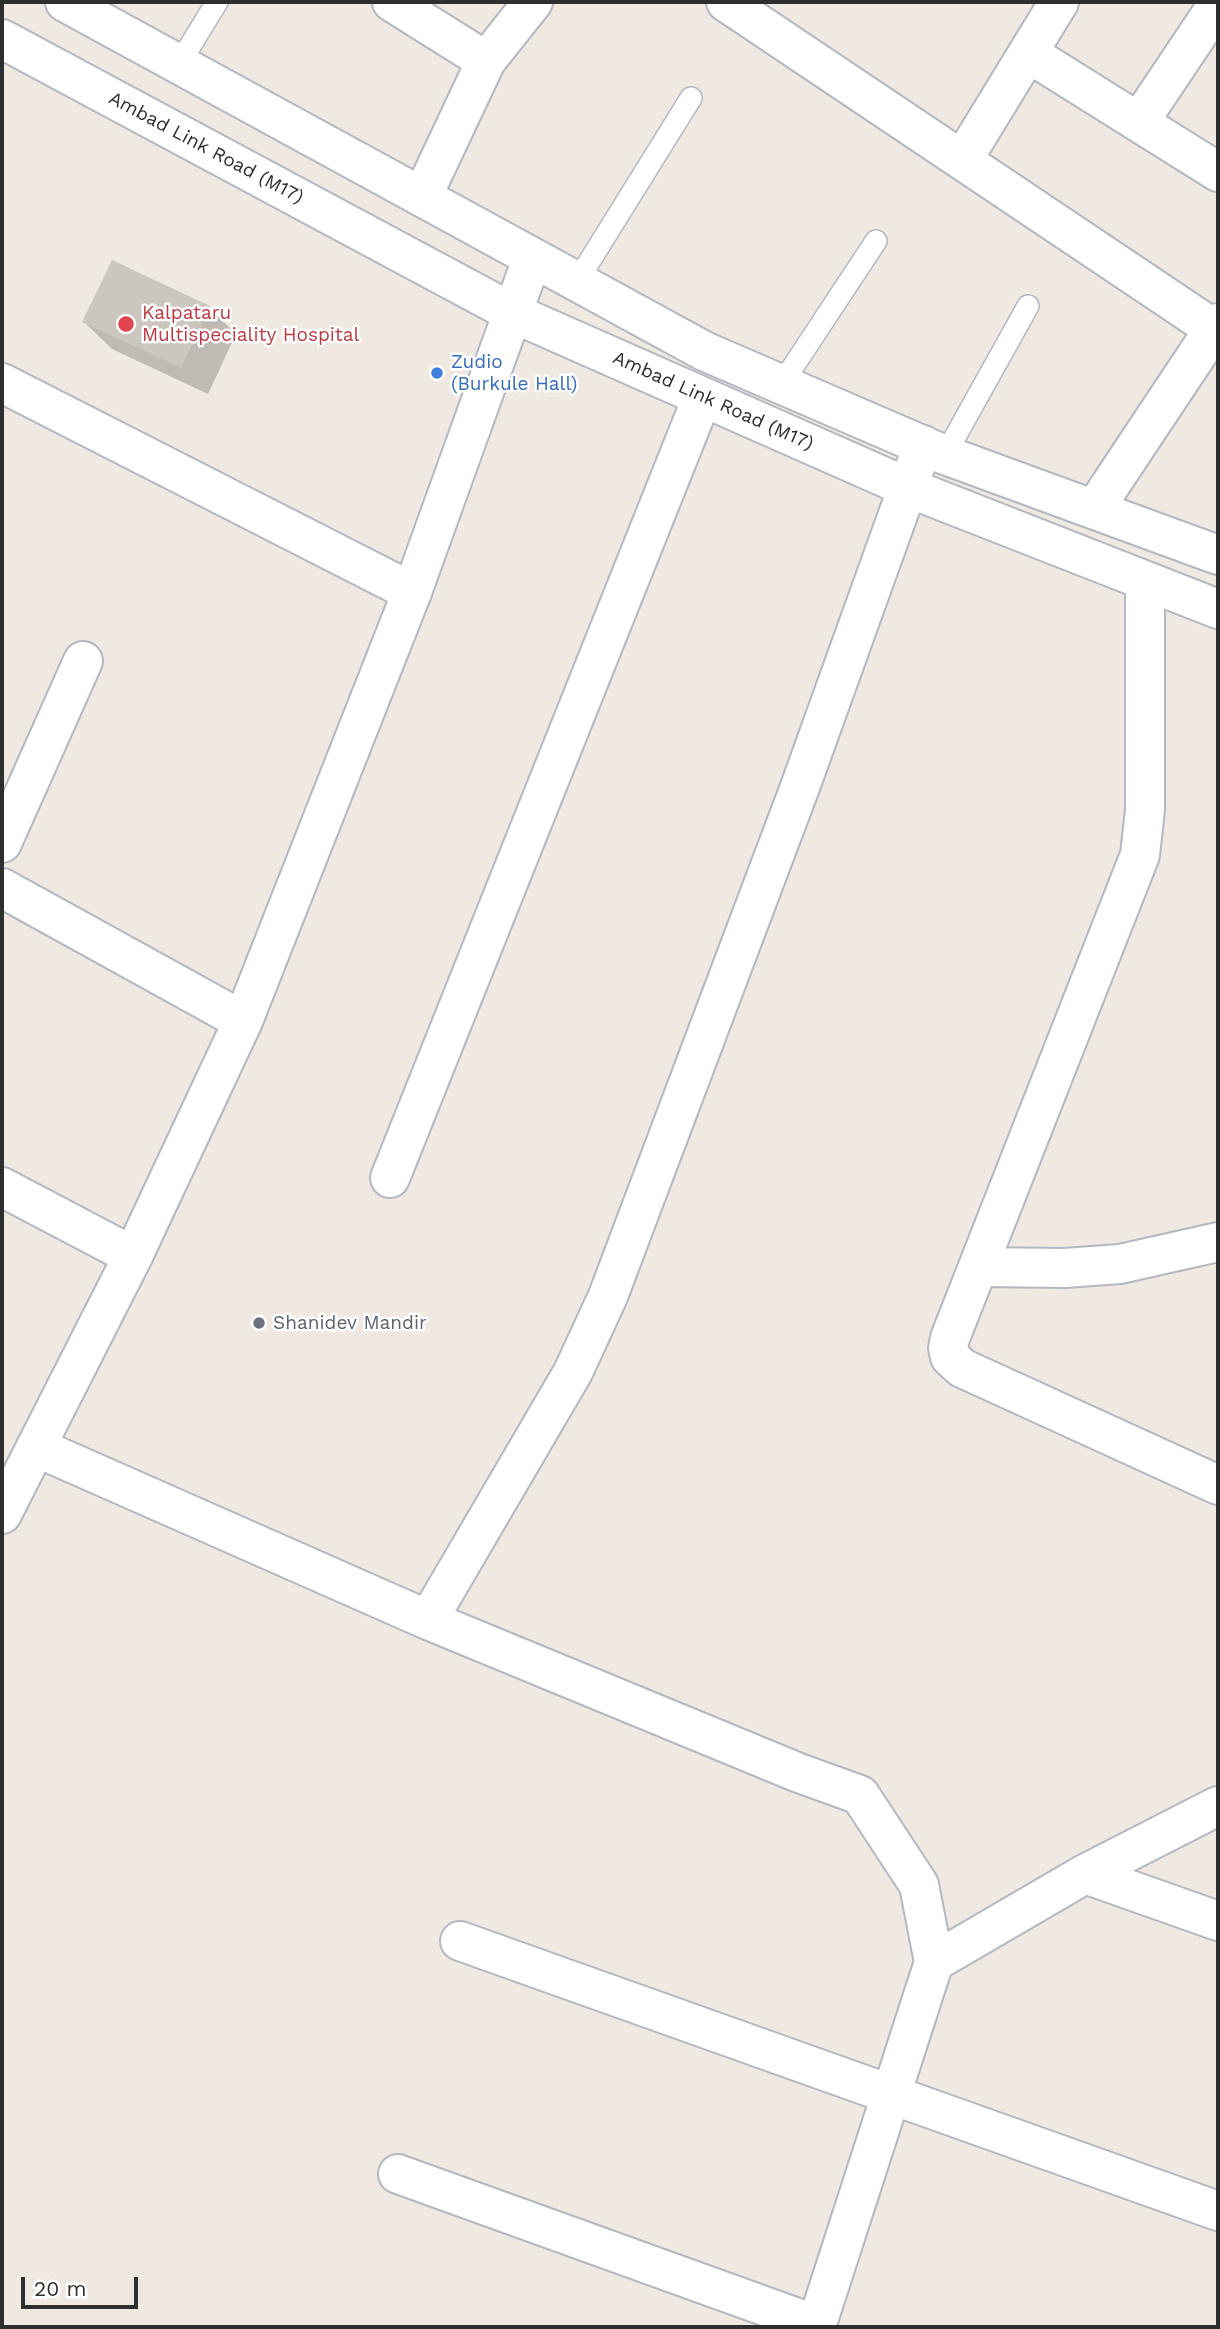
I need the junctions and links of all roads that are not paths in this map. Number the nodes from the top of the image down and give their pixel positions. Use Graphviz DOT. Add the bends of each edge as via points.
graph roads {
  1 [pos="65,2"];
  2 [pos="216,2"];
  3 [pos="393,2"];
  4 [pos="533,2"];
  5 [pos="1059,2"];
  6 [pos="1218,4"];
  7 [pos="745,7"];
  8 [pos="2,38"];
  9 [pos="1028,53"];
  10 [pos="486,61"];
  11 [pos="179,64"];
  12 [pos="691,99"];
  13 [pos="1139,122"];
  14 [pos="963,159"];
  15 [pos="1218,172"];
  16 [pos="422,197"];
  17 [pos="876,242"];
  18 [pos="532,259"];
  19 [pos="576,283"];
  20 [pos="1028,306"];
  21 [pos="513,313"];
  22 [pos="1216,326"];
  23 [pos="2,383"];
  24 [pos="781,384"];
  25 [pos="702,398"];
  26 [pos="934,450"];
  27 [pos="909,488"];
  28 [pos="1095,508"];
  29 [pos="1218,555"];
  30 [pos="1145,582"];
  31 [pos="412,592"];
  32 [pos="1218,609"];
  33 [pos="83,661"];
  34 [pos="2,843"];
  35 [pos="2,888"];
  36 [pos="243,1021"];
  37 [pos="390,1178"];
  38 [pos="2,1187"];
  39 [pos="1218,1242"];
  40 [pos="133,1256"];
  41 [pos="979,1267"];
  42 [pos="36,1447"];
  43 [pos="1218,1485"];
  44 [pos="2,1514"];
  45 [pos="428,1620"];
  46 [pos="1218,1807"];
  47 [pos="1085,1874"];
  48 [pos="1218,1921"];
  49 [pos="460,1941"];
  50 [pos="934,1962"];
  51 [pos="891,2093"];
  52 [pos="398,2174"];
  53 [pos="1218,2211"];
  54 [pos="817,2326"];
  1 -- 11 [label="street"];
  2 -- 11 [label="lane"];
  3 -- 10 [label="street"];
  4 -- 10 [label="street"];
  5 -- 9 [label="street"];
  6 -- 13 [label="street"];
  7 -- 14 [label="street"];
  8 -- 21 [label="street, Ambad Link Road (M17)"];
  9 -- 13 [label="street"];
  9 -- 14 [label="street"];
  10 -- 16 [label="street"];
  11 -- 16 [label="street"];
  12 -- 19 [label="lane"];
  13 -- 15 [label="street"];
  14 -- 22 [label="street"];
  16 -- 18 [label="street"];
  17 -- 24 [label="lane"];
  18 -- 19 [label="street"];
  18 -- 21 [label="street"];
  19 -- 24 [label="street" via="693,346"];
  20 -- 26 [label="lane"];
  21 -- 25 [label="street, Ambad Link Road (M17)"];
  21 -- 31 [label="street"];
  22 -- 28 [label="street"];
  23 -- 31 [label="street"];
  24 -- 26 [label="street"];
  25 -- 27 [label="street, Ambad Link Road (M17)"];
  25 -- 37 [label="street"];
  26 -- 27 [label="street"];
  26 -- 28 [label="street"];
  27 -- 30 [label="street, Ambad Link Road (M17)"];
  27 -- 45 [label="street" via="608,1296 573,1372"];
  28 -- 29 [label="street"];
  30 -- 32 [label="street, Ambad Link Road (M17)"];
  30 -- 41 [label="street" via="1145,810 1140,855"];
  31 -- 36 [label="street"];
  33 -- 34 [label="street"];
  35 -- 36 [label="street"];
  36 -- 40 [label="street"];
  38 -- 40 [label="street"];
  39 -- 41 [label="street" via="1120,1264"];
  40 -- 42 [label="street"];
  41 -- 43 [label="street" via="950,1338 948,1348 954,1362"];
  42 -- 44 [label="street"];
  42 -- 45 [label="street"];
  45 -- 50 [label="street" via="860,1795 919,1885"];
  46 -- 47 [label="street"];
  47 -- 48 [label="street"];
  47 -- 50 [label="street"];
  49 -- 51 [label="street"];
  50 -- 51 [label="street"];
  51 -- 53 [label="street"];
  51 -- 54 [label="street"];
  52 -- 54 [label="street"];
}
